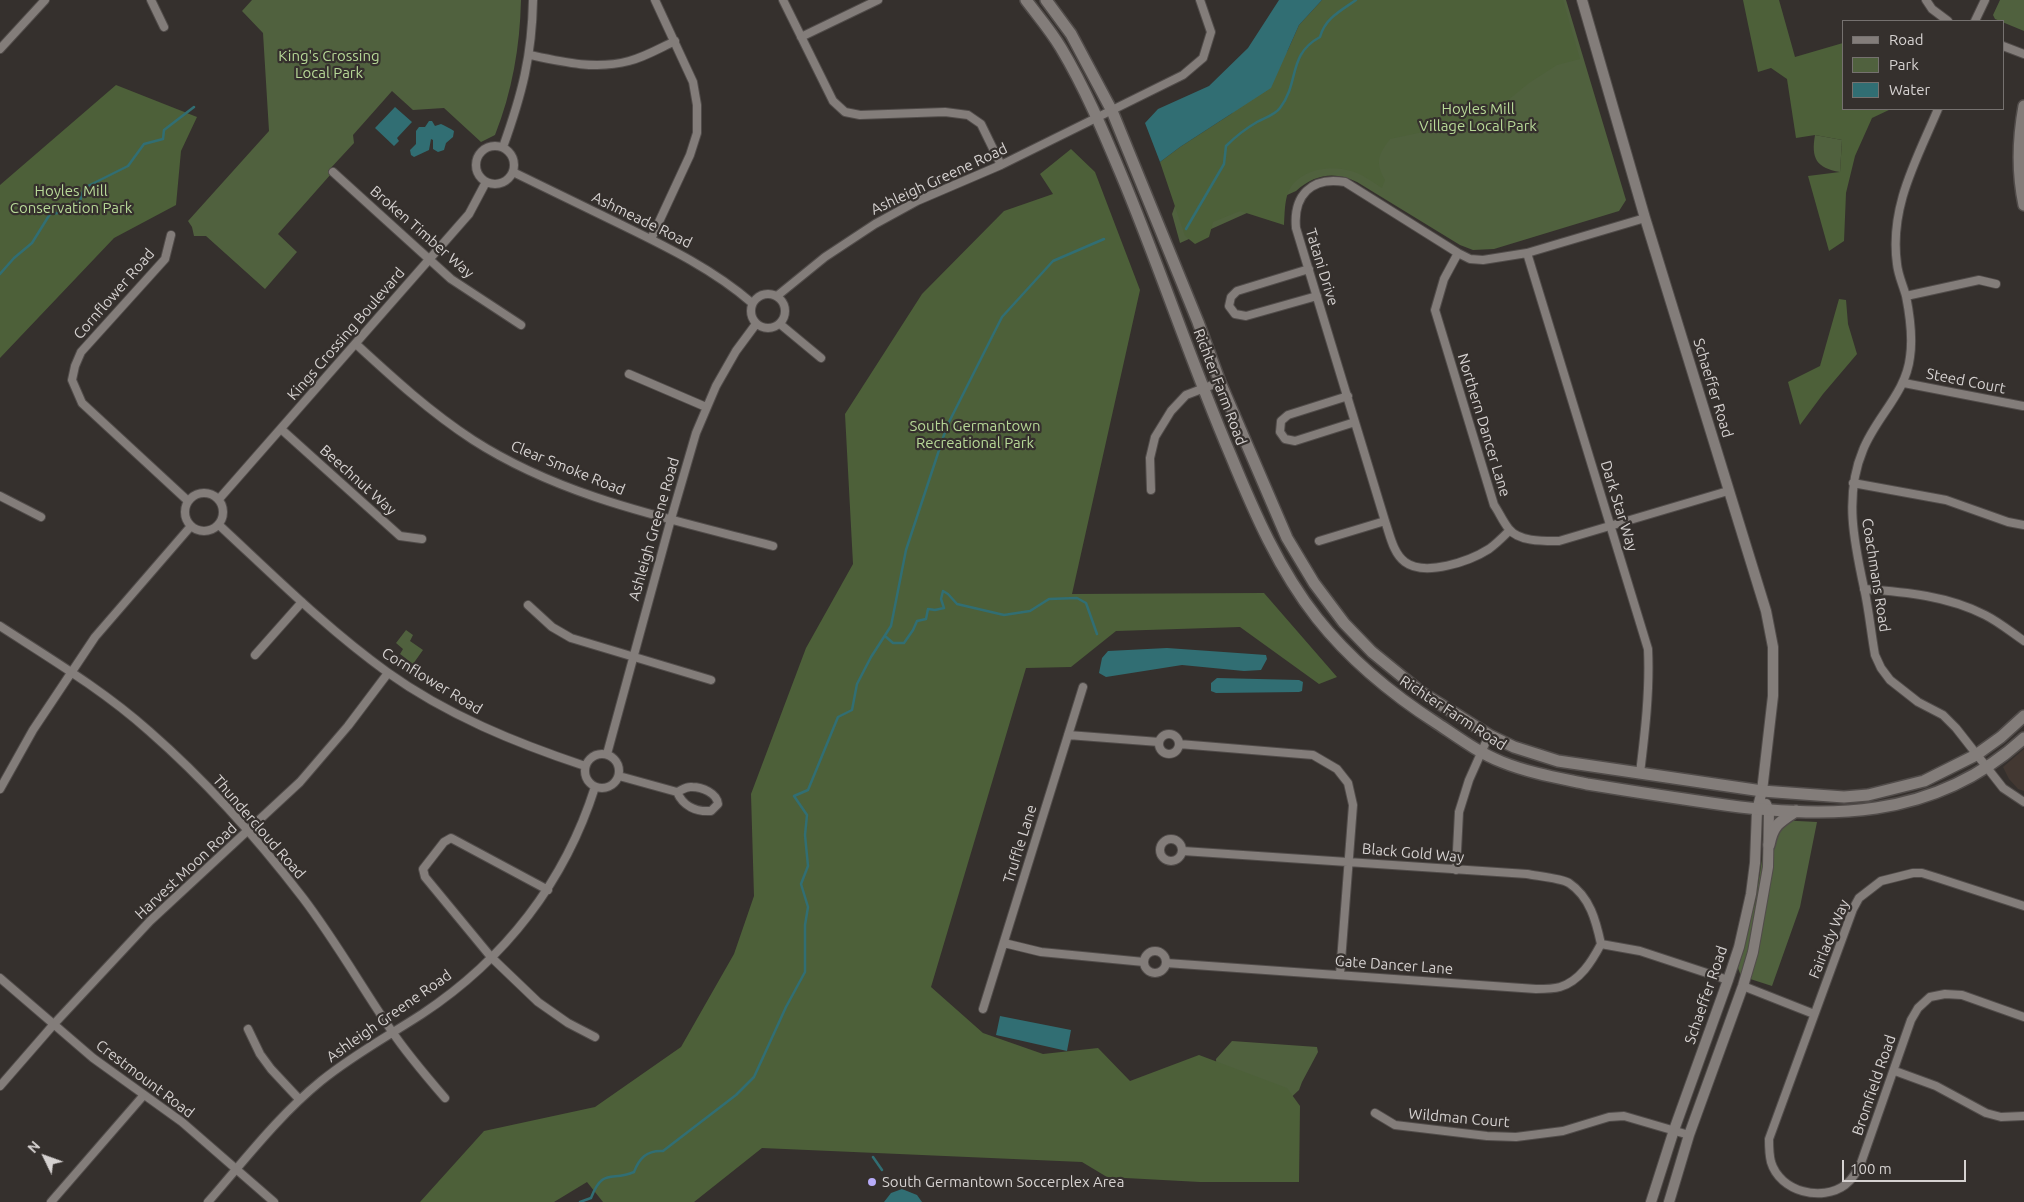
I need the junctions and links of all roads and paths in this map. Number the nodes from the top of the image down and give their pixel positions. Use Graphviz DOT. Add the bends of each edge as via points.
graph roads {
  1 [pos="45,0"];
  2 [pos="152,0"];
  3 [pos="533,0"];
  4 [pos="654,0"];
  5 [pos="783,0"];
  6 [pos="878,0"];
  7 [pos="1026,0"];
  8 [pos="1046,0"];
  9 [pos="1200,0"];
  10 [pos="1582,0"];
  11 [pos="1926,0"];
  12 [pos="1985,0"];
  13 [pos="1947,20"];
  14 [pos="1976,20"];
  15 [pos="164,26"];
  16 [pos="801,37"];
  17 [pos="675,41"];
  18 [pos="2004,46"];
  19 [pos="0,49"];
  20 [pos="2024,54"];
  21 [pos="530,55"];
  22 [pos="2024,106"];
  23 [pos="1938,110"];
  24 [pos="1112,111"];
  25 [pos="1098,118"];
  26 [pos="503,147"];
  27 [pos="1000,165"];
  28 [pos="333,172"];
  29 [pos="513,172"];
  30 [pos="486,182"];
  31 [pos="2024,205"];
  32 [pos="1645,218"];
  33 [pos="171,235"];
  34 [pos="651,239"];
  35 [pos="1458,253"];
  36 [pos="1527,253"];
  37 [pos="430,259"];
  38 [pos="1309,269"];
  39 [pos="1996,284"];
  40 [pos="776,296"];
  41 [pos="1317,296"];
  42 [pos="1906,296"];
  43 [pos="752,303"];
  44 [pos="756,324"];
  45 [pos="780,324"];
  46 [pos="521,325"];
  47 [pos="356,344"];
  48 [pos="821,358"];
  49 [pos="629,374"];
  50 [pos="1220,382"];
  51 [pos="1904,383"];
  52 [pos="1203,387"];
  53 [pos="1348,396"];
  54 [pos="2023,406"];
  55 [pos="706,407"];
  56 [pos="1355,422"];
  57 [pos="281,429"];
  58 [pos="1853,483"];
  59 [pos="1151,490"];
  60 [pos="1728,491"];
  61 [pos="0,496"];
  62 [pos="219,499"];
  63 [pos="188,501"];
  64 [pos="41,517"];
  65 [pos="671,519"];
  66 [pos="1384,521"];
  67 [pos="218,525"];
  68 [pos="1611,525"];
  69 [pos="2024,525"];
  70 [pos="191,526"];
  71 [pos="1510,531"];
  72 [pos="422,539"];
  73 [pos="1319,541"];
  74 [pos="773,546"];
  75 [pos="1864,589"];
  76 [pos="302,602"];
  77 [pos="528,605"];
  78 [pos="0,626"];
  79 [pos="2024,640"];
  80 [pos="255,655"];
  81 [pos="633,657"];
  82 [pos="70,671"];
  83 [pos="388,673"];
  84 [pos="711,680"];
  85 [pos="1083,686"];
  86 [pos="2024,716"];
  87 [pos="1068,735"];
  88 [pos="1489,735"];
  89 [pos="2024,738"];
  90 [pos="1159,742"];
  91 [pos="1180,744"];
  92 [pos="1481,752"];
  93 [pos="607,754"];
  94 [pos="1976,755"];
  95 [pos="585,766"];
  96 [pos="1986,768"];
  97 [pos="1640,773"];
  98 [pos="619,776"];
  99 [pos="595,787"];
  100 [pos="0,789"];
  101 [pos="1762,791"];
  102 [pos="677,792"];
  103 [pos="2024,802"];
  104 [pos="1763,811"];
  105 [pos="1796,811"];
  106 [pos="248,832"];
  107 [pos="1769,845"];
  108 [pos="1183,851"];
  109 [pos="1349,861"];
  110 [pos="1456,870"];
  111 [pos="548,890"];
  112 [pos="2024,906"];
  113 [pos="1004,943"];
  114 [pos="1601,944"];
  115 [pos="491,957"];
  116 [pos="1144,962"];
  117 [pos="1166,963"];
  118 [pos="1340,974"];
  119 [pos="0,978"];
  120 [pos="1728,980"];
  121 [pos="1743,986"];
  122 [pos="983,1009"];
  123 [pos="1814,1014"];
  124 [pos="2024,1017"];
  125 [pos="54,1024"];
  126 [pos="248,1029"];
  127 [pos="392,1032"];
  128 [pos="595,1037"];
  129 [pos="1895,1071"];
  130 [pos="0,1086"];
  131 [pos="143,1096"];
  132 [pos="445,1098"];
  133 [pos="300,1099"];
  134 [pos="1375,1113"];
  135 [pos="2024,1116"];
  136 [pos="1674,1130"];
  137 [pos="1690,1135"];
  138 [pos="237,1169"];
  139 [pos="52,1202"];
  140 [pos="208,1202"];
  141 [pos="274,1202"];
  142 [pos="1651,1202"];
  143 [pos="1669,1202"];
  1 -- 19 [label="street"];
  2 -- 15 [label="street"];
  3 -- 21 [label="street"];
  4 -- 17 [label="street"];
  5 -- 16 [label="street"];
  6 -- 16 [label="street"];
  7 -- 25 [label="main road, Richter Farm Road" via="1059,44"];
  8 -- 24 [label="main road, Richter Farm Road" via="1071,34"];
  9 -- 24 [label="street, Ashleigh Greene Road" via="1212,32 1203,58 1183,75"];
  10 -- 32 [label="street, Schaeffer Road"];
  11 -- 13 [label="street" via="1932,10"];
  12 -- 14 [label="street"];
  16 -- 27 [label="street" via="833,101 845,112 860,115 946,112 968,115 981,124"];
  17 -- 21 [label="street" via="628,61 608,64 560,61"];
  17 -- 34 [label="street" via="693,82 697,133"];
  18 -- 20 [label="street"];
  21 -- 26 [label="street"];
  22 -- 31 [label="main road" via="2019,143"];
  23 -- 42 [label="street, Coachmans Road" via="1908,179 1896,219 1897,264"];
  24 -- 25 [label="street, Ashleigh Greene Road"];
  24 -- 50 [label="main road, Richter Farm Road"];
  25 -- 27 [label="street, Ashleigh Greene Road"];
  25 -- 52 [label="main road, Richter Farm Road"];
  26 -- 29 [label="street" via="514,160"];
  26 -- 30 [label="street" via="496,145 484,149 477,160 478,172"];
  27 -- 40 [label="street, Ashleigh Greene Road" via="917,201 875,224 825,257"];
  28 -- 37 [label="street, Broken Timber Way"];
  29 -- 30 [label="street" via="498,184"];
  29 -- 34 [label="street, Ashmeade Road"];
  30 -- 37 [label="street, Kings Crossing Boulevard" via="469,214"];
  32 -- 36 [label="street, Tatani Drive"];
  32 -- 60 [label="street, Schaeffer Road"];
  33 -- 63 [label="street, Cornflower Road" via="165,259 82,352 72,380 82,403"];
  34 -- 43 [label="street, Ashmeade Road" via="709,270"];
  35 -- 36 [label="street, Tatani Drive" via="1470,259 1483,260"];
  35 -- 38 [label="street, Tatani Drive" via="1345,182 1328,181 1311,188 1296,205 1296,228"];
  35 -- 71 [label="street, Northern Dancer Lane" via="1444,279 1435,310 1494,505"];
  36 -- 68 [label="street, Dark Star Way"];
  37 -- 46 [label="street, Broken Timber Way" via="451,278"];
  37 -- 47 [label="street, Kings Crossing Boulevard"];
  38 -- 41 [label="street, Tatani Drive"];
  38 -- 41 [label="street" via="1237,291 1231,297 1230,306 1235,314 1246,316"];
  39 -- 42 [label="street" via="1978,280"];
  40 -- 43 [label="street" via="759,296"];
  40 -- 45 [label="street" via="785,308"];
  41 -- 53 [label="street, Tatani Drive"];
  42 -- 51 [label="street, Coachmans Road" via="1912,339"];
  43 -- 44 [label="street" via="750,314"];
  44 -- 45 [label="street" via="769,329"];
  44 -- 55 [label="street, Ashleigh Greene Road" via="736,350"];
  45 -- 48 [label="street"];
  47 -- 57 [label="street, Kings Crossing Boulevard"];
  47 -- 65 [label="street, Clear Smoke Road" via="401,386 473,440 501,456 574,488"];
  49 -- 55 [label="street"];
  50 -- 52 [label="street"];
  50 -- 88 [label="main road, Richter Farm Road" via="1287,538 1314,583 1344,623 1372,652 1421,692"];
  51 -- 54 [label="street, Steed Court"];
  51 -- 58 [label="street, Coachmans Road" via="1862,450"];
  52 -- 59 [label="street" via="1186,395 1171,410 1155,437 1150,458"];
  52 -- 92 [label="main road, Richter Farm Road" via="1273,550 1315,616 1364,670 1410,706"];
  53 -- 56 [label="street, Tatani Drive"];
  53 -- 56 [label="street" via="1288,416 1281,421 1280,432 1285,439 1295,441"];
  55 -- 65 [label="street, Ashleigh Greene Road"];
  56 -- 66 [label="street, Tatani Drive"];
  57 -- 62 [label="street, Kings Crossing Boulevard"];
  57 -- 72 [label="street, Beechnut Way" via="400,536"];
  58 -- 69 [label="street" via="1946,500"];
  58 -- 75 [label="street, Coachmans Road" via="1853,531"];
  60 -- 68 [label="street"];
  60 -- 101 [label="street, Schaeffer Road" via="1766,610 1773,647 1773,696"];
  61 -- 64 [label="street"];
  62 -- 63 [label="street" via="203,493"];
  62 -- 67 [label="street" via="224,512"];
  63 -- 70 [label="street" via="185,514"];
  65 -- 74 [label="street, Clear Smoke Road"];
  65 -- 81 [label="street, Ashleigh Greene Road"];
  66 -- 71 [label="street, Tatani Drive" via="1397,552 1405,562 1415,568 1430,570 1472,558 1489,549"];
  66 -- 73 [label="street"];
  67 -- 70 [label="street" via="210,531 200,531"];
  67 -- 76 [label="street, Cornflower Road"];
  68 -- 71 [label="street" via="1560,541 1539,541"];
  68 -- 97 [label="street, Dark Star Way" via="1648,648 1646,723"];
  70 -- 82 [label="street" via="94,637"];
  75 -- 79 [label="street" via="1939,598 1986,615"];
  75 -- 94 [label="street, Coachmans Road" via="1880,668 1918,702 1943,715"];
  76 -- 80 [label="street"];
  76 -- 83 [label="street, Cornflower Road"];
  77 -- 81 [label="street" via="552,627 571,638"];
  78 -- 82 [label="street, Thundercloud Road"];
  81 -- 84 [label="street"];
  81 -- 93 [label="street, Ashleigh Greene Road"];
  82 -- 100 [label="street"];
  82 -- 106 [label="street, Thundercloud Road" via="148,730"];
  83 -- 95 [label="street, Cornflower Road" via="482,727"];
  83 -- 106 [label="street, Harvest Moon Road" via="300,782"];
  85 -- 87 [label="street, Truffle Lane"];
  86 -- 94 [label="main road, Richter Farm Road"];
  87 -- 90 [label="street"];
  87 -- 113 [label="street, Truffle Lane"];
  88 -- 92 [label="street"];
  88 -- 97 [label="main road, Richter Farm Road" via="1558,761"];
  89 -- 96 [label="main road, Richter Farm Road"];
  90 -- 91 [label="street" via="1161,737 1169,734 1177,737"];
  90 -- 91 [label="street" via="1161,751 1168,755 1175,752"];
  91 -- 109 [label="street" via="1313,755 1337,769 1348,783 1354,805"];
  92 -- 104 [label="main road, Richter Farm Road" via="1505,764 1550,777"];
  92 -- 110 [label="street" via="1459,812"];
  93 -- 95 [label="street" via="596,755"];
  93 -- 98 [label="street" via="619,765"];
  94 -- 96 [label="street, Coachmans Road"];
  94 -- 101 [label="main road, Richter Farm Road" via="1924,781 1868,795 1844,797"];
  95 -- 99 [label="street" via="587,781"];
  96 -- 103 [label="street" via="2002,788"];
  96 -- 105 [label="main road, Richter Farm Road" via="1958,784 1901,804 1869,809"];
  97 -- 101 [label="main road, Richter Farm Road"];
  98 -- 99 [label="street" via="606,788"];
  98 -- 102 [label="street"];
  99 -- 111 [label="street, Ashleigh Greene Road" via="585,818"];
  101 -- 104 [label="street, Schaeffer Road"];
  102 -- 102 [label="street" via="681,802 704,812 712,811 718,804 713,794 693,786"];
  104 -- 105 [label="main road, Richter Farm Road"];
  104 -- 107 [label="street, Schaeffer Road"];
  104 -- 120 [label="street, Schaeffer Road" via="1751,894"];
  105 -- 107 [label="main road" via="1777,824"];
  106 -- 125 [label="street, Harvest Moon Road" via="150,921"];
  106 -- 127 [label="street, Thundercloud Road" via="303,898"];
  107 -- 121 [label="street, Schaeffer Road" via="1759,924"];
  108 -- 109 [label="street, Black Gold Way"];
  109 -- 110 [label="street, Black Gold Way"];
  109 -- 118 [label="street"];
  110 -- 114 [label="street, Black Gold Way" via="1527,874 1568,882 1589,903"];
  111 -- 115 [label="street, Ashleigh Greene Road" via="525,921"];
  111 -- 115 [label="street" via="451,838 425,864 422,872 425,877"];
  112 -- 123 [label="street, Fairlady Way" via="1922,873 1902,874 1881,882 1859,898"];
  113 -- 116 [label="street, Gate Dancer Lane" via="1041,952"];
  113 -- 122 [label="street, Truffle Lane"];
  114 -- 118 [label="street, Gate Dancer Lane" via="1592,961 1578,976 1560,987 1536,990"];
  114 -- 120 [label="street" via="1640,951"];
  115 -- 127 [label="street, Ashleigh Greene Road" via="452,991"];
  115 -- 128 [label="street" via="538,1002"];
  116 -- 117 [label="street, Gate Dancer Lane" via="1145,968 1152,973 1161,971"];
  116 -- 117 [label="street, Gate Dancer Lane" via="1149,952 1157,951 1164,955"];
  117 -- 118 [label="street, Gate Dancer Lane"];
  119 -- 125 [label="street, Crestmount Road"];
  120 -- 136 [label="street, Schaeffer Road"];
  121 -- 123 [label="street"];
  121 -- 137 [label="street, Schaeffer Road"];
  123 -- 129 [label="street, Bromfield Road" via="1770,1139 1771,1162 1779,1177 1788,1184 1818,1194 1837,1190 1846,1184 1861,1163"];
  124 -- 129 [label="street, Bromfield Road" via="1962,996 1945,994 1930,997 1911,1020"];
  125 -- 130 [label="street, Harvest Moon Road"];
  125 -- 131 [label="street, Crestmount Road"];
  126 -- 133 [label="street" via="271,1069"];
  127 -- 132 [label="street, Thundercloud Road"];
  127 -- 133 [label="street, Ashleigh Greene Road" via="357,1054"];
  129 -- 135 [label="street" via="1936,1086 1986,1113 2001,1117"];
  131 -- 138 [label="street, Crestmount Road" via="182,1122"];
  131 -- 139 [label="street"];
  133 -- 138 [label="street, Ashleigh Greene Road"];
  134 -- 136 [label="street, Wildman Court" via="1395,1125 1487,1136 1516,1137 1624,1116"];
  136 -- 137 [label="street, Wildman Court"];
  136 -- 142 [label="street, Schaeffer Road"];
  137 -- 143 [label="street, Schaeffer Road"];
  138 -- 140 [label="street, Ashleigh Greene Road"];
  138 -- 141 [label="street, Crestmount Road"];
}
